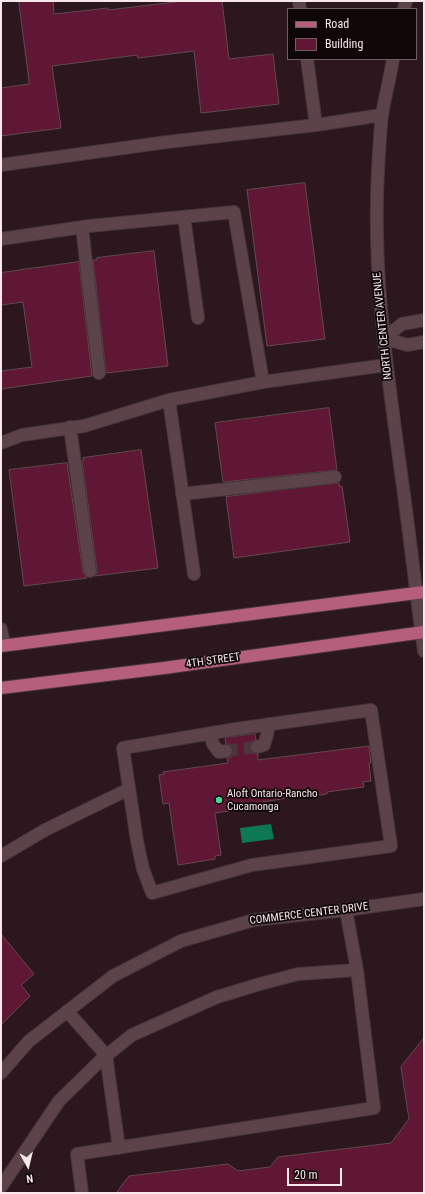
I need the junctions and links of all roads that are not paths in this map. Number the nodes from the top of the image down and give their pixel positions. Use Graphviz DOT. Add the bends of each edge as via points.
graph roads {
  1 [pos="307,60"];
  2 [pos="393,60"];
  3 [pos="382,115"];
  4 [pos="316,125"];
  5 [pos="1,165"];
  6 [pos="184,217"];
  7 [pos="82,227"];
  8 [pos="1,239"];
  9 [pos="198,318"];
  10 [pos="424,320"];
  11 [pos="384,338"];
  12 [pos="424,342"];
  13 [pos="386,365"];
  14 [pos="99,373"];
  15 [pos="263,382"];
  16 [pos="168,400"];
  17 [pos="70,428"];
  18 [pos="1,443"];
  19 [pos="335,477"];
  20 [pos="182,494"];
  21 [pos="90,571"];
  22 [pos="194,574"];
  23 [pos="420,593"];
  24 [pos="1,629"];
  25 [pos="423,632"];
  26 [pos="2,646"];
  27 [pos="424,651"];
  28 [pos="1,688"];
  29 [pos="269,724"];
  30 [pos="210,733"];
  31 [pos="257,747"];
  32 [pos="226,751"];
  33 [pos="129,789"];
  34 [pos="1,856"];
  35 [pos="424,899"];
  36 [pos="346,910"];
  37 [pos="357,970"];
  38 [pos="67,1011"];
  39 [pos="106,1055"];
  40 [pos="1,1073"];
  41 [pos="120,1148"];
  42 [pos="1,1187"];
  43 [pos="82,1193"];
  1 -- 4 [label="street"];
  2 -- 3 [label="street, NORTH CENTER AVENUE"];
  3 -- 4 [label="street"];
  3 -- 11 [label="street, NORTH CENTER AVENUE" via="376,236"];
  4 -- 5 [label="street"];
  6 -- 7 [label="street"];
  6 -- 9 [label="street"];
  6 -- 15 [label="street" via="234,212"];
  7 -- 8 [label="street"];
  7 -- 14 [label="street"];
  10 -- 11 [label="street" via="402,324"];
  11 -- 12 [label="street" via="407,345"];
  11 -- 13 [label="street, NORTH CENTER AVENUE"];
  13 -- 15 [label="street"];
  13 -- 23 [label="street, NORTH CENTER AVENUE"];
  15 -- 16 [label="street"];
  16 -- 17 [label="street"];
  16 -- 20 [label="street"];
  17 -- 18 [label="street" via="22,435"];
  17 -- 21 [label="street"];
  19 -- 20 [label="street"];
  20 -- 22 [label="street"];
  23 -- 25 [label="street, NORTH CENTER AVENUE"];
  23 -- 26 [label="main road"];
  24 -- 26 [label="street"];
  25 -- 27 [label="street, NORTH CENTER AVENUE"];
  25 -- 28 [label="main road, 4TH STREET"];
  29 -- 30 [label="street"];
  29 -- 31 [label="street" via="264,745"];
  29 -- 33 [label="street" via="371,710 391,846 252,865 152,894 142,869"];
  30 -- 32 [label="street" via="218,752"];
  30 -- 33 [label="street" via="123,748"];
  33 -- 34 [label="street" via="45,830"];
  35 -- 36 [label="street, COMMERCE CENTER DRIVE"];
  36 -- 37 [label="street"];
  36 -- 38 [label="street, COMMERCE CENTER DRIVE" via="254,920 181,941 113,976"];
  37 -- 39 [label="street" via="298,974 217,997 132,1035"];
  37 -- 41 [label="street" via="374,1108"];
  38 -- 39 [label="street"];
  38 -- 40 [label="street, COMMERCE CENTER DRIVE" via="29,1041"];
  39 -- 41 [label="street"];
  39 -- 42 [label="street" via="59,1101"];
  41 -- 43 [label="street" via="77,1154"];
}
